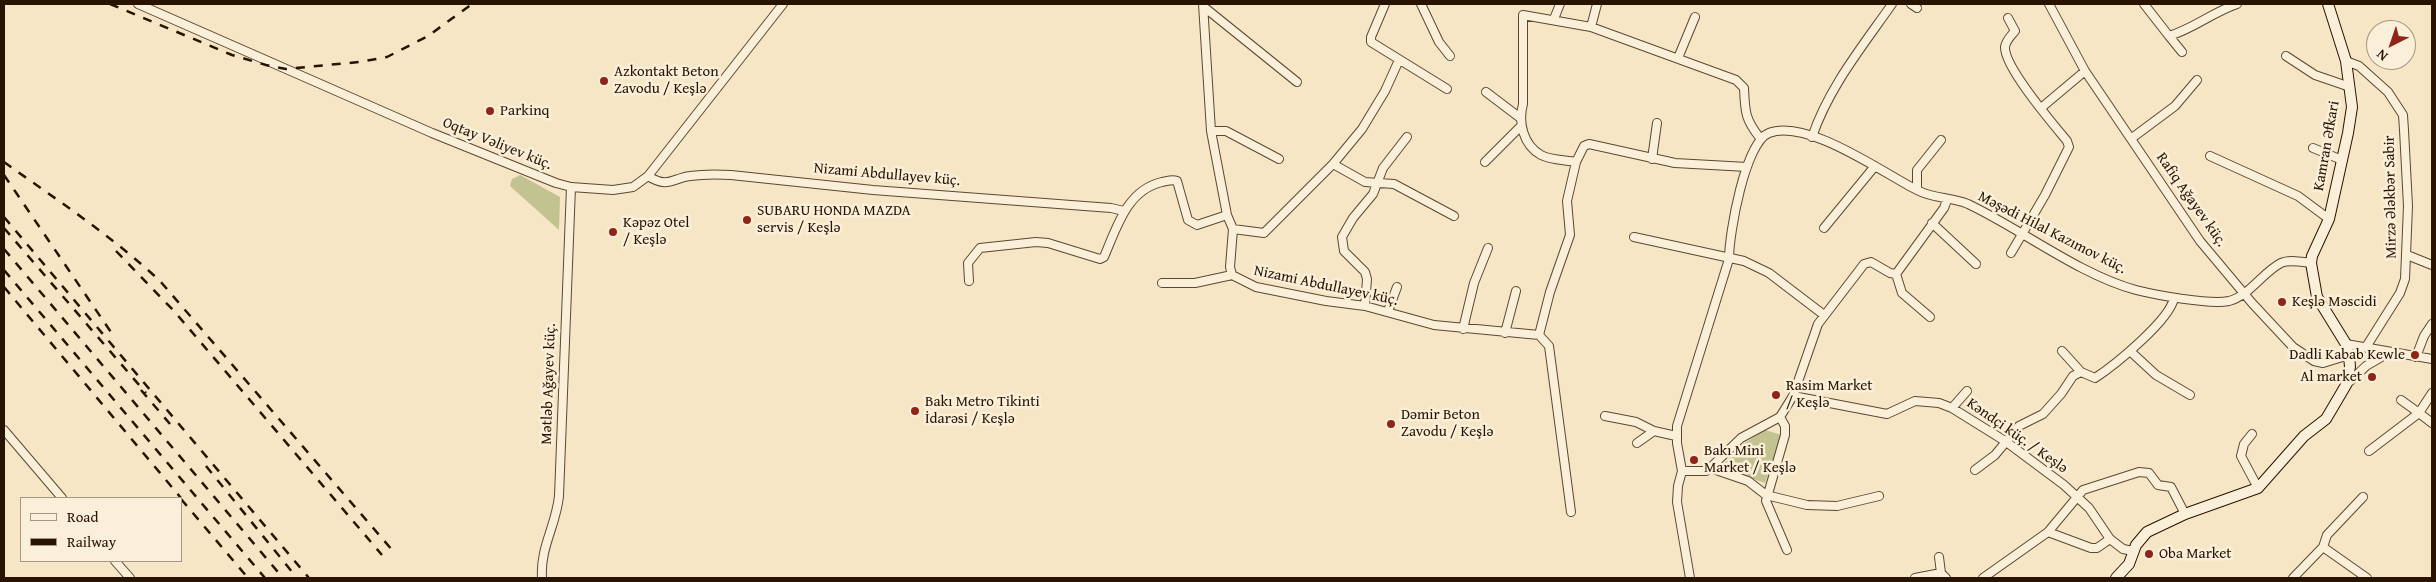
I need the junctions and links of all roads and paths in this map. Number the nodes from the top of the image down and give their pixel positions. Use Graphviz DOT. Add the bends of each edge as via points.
graph roads {
  1 [pos="138,4"];
  2 [pos="783,4"];
  3 [pos="1385,4"];
  4 [pos="1421,4"];
  5 [pos="1560,4"];
  6 [pos="1597,4"];
  7 [pos="1891,4"];
  8 [pos="2049,4"];
  9 [pos="2144,4"];
  10 [pos="2237,4"];
  11 [pos="2328,4"];
  12 [pos="1204,5"];
  13 [pos="1695,17"];
  14 [pos="2008,18"];
  15 [pos="1554,19"];
  16 [pos="1591,26"];
  17 [pos="2170,36"];
  18 [pos="2182,52"];
  19 [pos="1450,56"];
  20 [pos="2286,56"];
  21 [pos="1678,58"];
  22 [pos="1399,60"];
  23 [pos="2346,61"];
  24 [pos="2085,71"];
  25 [pos="2197,80"];
  26 [pos="1297,82"];
  27 [pos="2350,87"];
  28 [pos="1447,89"];
  29 [pos="1486,92"];
  30 [pos="2041,108"];
  31 [pos="1519,117"];
  32 [pos="1657,123"];
  33 [pos="1520,126"];
  34 [pos="1211,131"];
  35 [pos="1407,137"];
  36 [pos="1812,137"];
  37 [pos="1760,138"];
  38 [pos="2132,138"];
  39 [pos="1941,140"];
  40 [pos="2313,148"];
  41 [pos="2210,156"];
  42 [pos="1278,159"];
  43 [pos="1652,159"];
  44 [pos="2342,160"];
  45 [pos="1485,162"];
  46 [pos="1576,162"];
  47 [pos="1333,164"];
  48 [pos="1875,166"];
  49 [pos="1747,167"];
  50 [pos="648,176"];
  51 [pos="1376,183"];
  52 [pos="571,187"];
  53 [pos="1917,190"];
  54 [pos="1947,200"];
  55 [pos="1124,211"];
  56 [pos="1227,215"];
  57 [pos="1454,216"];
  58 [pos="2328,219"];
  59 [pos="1932,223"];
  60 [pos="1824,228"];
  61 [pos="1233,230"];
  62 [pos="2022,233"];
  63 [pos="1634,237"];
  64 [pos="1488,248"];
  65 [pos="2011,253"];
  66 [pos="2407,255"];
  67 [pos="1729,259"];
  68 [pos="2311,263"];
  69 [pos="1976,264"];
  70 [pos="2432,265"];
  71 [pos="1896,274"];
  72 [pos="1232,275"];
  73 [pos="969,281"];
  74 [pos="1162,283"];
  75 [pos="1397,287"];
  76 [pos="1516,291"];
  77 [pos="2244,292"];
  78 [pos="2174,298"];
  79 [pos="1365,306"];
  80 [pos="1388,311"];
  81 [pos="1824,315"];
  82 [pos="1930,317"];
  83 [pos="2432,324"];
  84 [pos="1463,329"];
  85 [pos="1505,333"];
  86 [pos="1539,335"];
  87 [pos="2346,344"];
  88 [pos="2366,347"];
  89 [pos="2062,351"];
  90 [pos="2130,351"];
  91 [pos="2390,352"];
  92 [pos="2350,355"];
  93 [pos="2416,357"];
  94 [pos="2432,359"];
  95 [pos="2081,372"];
  96 [pos="2346,385"];
  97 [pos="1967,391"];
  98 [pos="2432,393"];
  99 [pos="2190,395"];
  100 [pos="1793,396"];
  101 [pos="2401,400"];
  102 [pos="1952,408"];
  103 [pos="2418,413"];
  104 [pos="1605,416"];
  105 [pos="1780,417"];
  106 [pos="2432,423"];
  107 [pos="4,430"];
  108 [pos="1654,431"];
  109 [pos="2252,434"];
  110 [pos="1676,436"];
  111 [pos="2006,441"];
  112 [pos="1637,443"];
  113 [pos="2369,452"];
  114 [pos="1710,468"];
  115 [pos="1975,470"];
  116 [pos="1682,471"];
  117 [pos="2258,488"];
  118 [pos="1766,495"];
  119 [pos="1878,496"];
  120 [pos="2077,496"];
  121 [pos="61,497"];
  122 [pos="2363,497"];
  123 [pos="1572,512"];
  124 [pos="2184,514"];
  125 [pos="2048,532"];
  126 [pos="2110,539"];
  127 [pos="2323,547"];
  128 [pos="1787,550"];
  129 [pos="2133,551"];
  130 [pos="1939,557"];
  131 [pos="116,562"];
  132 [pos="1944,576"];
  133 [pos="130,578"];
  134 [pos="542,578"];
  135 [pos="1690,578"];
  136 [pos="1915,578"];
  137 [pos="1983,578"];
  138 [pos="2116,578"];
  139 [pos="2293,578"];
  140 [pos="2367,578"];
  1 -- 52 [label="street, Oqtay Vəliyev küç." via="432,133"];
  2 -- 50 [label="street, Oqtay Vəliyev küç."];
  3 -- 22 [label="street" via="1370,40"];
  4 -- 19 [label="street" via="1439,42"];
  5 -- 15 [label="street"];
  6 -- 16 [label="street"];
  7 -- 36 [label="street" via="1830,93"];
  8 -- 24 [label="street, Rafiq Ağayev küç."];
  9 -- 17 [label="street"];
  10 -- 17 [label="street"];
  11 -- 23 [label="street, Kamran Əfkari"];
  12 -- 26 [label="street"];
  12 -- 34 [label="street, Nizami Abdullayev küç."];
  13 -- 21 [label="street"];
  14 -- 30 [label="street" via="2015,31 2005,48 2007,55 2014,71"];
  15 -- 16 [label="street"];
  15 -- 31 [label="street" via="1524,15 1523,104"];
  16 -- 21 [label="street"];
  17 -- 18 [label="street"];
  20 -- 27 [label="street" via="2315,75"];
  21 -- 37 [label="street" via="1742,85 1745,113"];
  22 -- 28 [label="street"];
  22 -- 47 [label="street" via="1374,112"];
  23 -- 27 [label="street, Kamran Əfkari"];
  23 -- 66 [label="street, Mirzə Ələkbər Sabir" via="2374,77 2402,114 2408,206"];
  24 -- 30 [label="street"];
  24 -- 38 [label="street, Rafiq Ağayev küç."];
  25 -- 38 [label="street" via="2175,106"];
  27 -- 44 [label="street, Kamran Əfkari" via="2352,107"];
  29 -- 31 [label="street"];
  30 -- 62 [label="street" via="2067,141 2068,147"];
  31 -- 33 [label="street"];
  32 -- 43 [label="street"];
  33 -- 45 [label="street"];
  33 -- 46 [label="street" via="1527,140 1542,156"];
  34 -- 42 [label="street" via="1226,131"];
  34 -- 56 [label="street, Nizami Abdullayev küç."];
  35 -- 51 [label="street" via="1383,168"];
  36 -- 37 [label="street, Məşədi Hilal Kazımov küç." via="1780,130"];
  36 -- 48 [label="street, Məşədi Hilal Kazımov küç."];
  37 -- 49 [label="street"];
  38 -- 77 [label="street, Rafiq Ağayev küç." via="2200,241"];
  39 -- 53 [label="street" via="1917,170"];
  40 -- 44 [label="street"];
  41 -- 58 [label="street" via="2298,196"];
  43 -- 46 [label="street" via="1589,144 1584,146"];
  43 -- 49 [label="street" via="1693,165"];
  44 -- 58 [label="street, Kamran Əfkari"];
  46 -- 86 [label="street" via="1567,201 1570,235"];
  47 -- 51 [label="street" via="1365,182"];
  47 -- 61 [label="street" via="1264,233"];
  48 -- 53 [label="street, Məşədi Hilal Kazımov küç."];
  48 -- 60 [label="street"];
  49 -- 67 [label="street" via="1729,239"];
  50 -- 52 [label="street, Oqtay Vəliyev küç." via="641,183 624,188"];
  50 -- 55 [label="street, Nizami Abdullayev küç." via="662,182 678,182 685,177 731,175"];
  51 -- 57 [label="street" via="1394,184"];
  51 -- 79 [label="street" via="1373,194 1342,237 1344,251 1365,272"];
  52 -- 134 [label="street, Mətləb Ağayev küç." via="559,496 555,518 544,544"];
  53 -- 54 [label="street, Məşədi Hilal Kazımov küç."];
  54 -- 59 [label="street"];
  54 -- 62 [label="street, Məşədi Hilal Kazımov küç." via="1967,204"];
  55 -- 56 [label="street" via="1148,185 1173,179 1180,185 1188,220 1192,224"];
  55 -- 73 [label="street" via="1104,257 1100,259 1048,243 980,248 968,263"];
  56 -- 61 [label="street, Nizami Abdullayev küç."];
  58 -- 68 [label="street, Kamran Əfkari"];
  59 -- 69 [label="street"];
  59 -- 71 [label="street"];
  61 -- 72 [label="street, Nizami Abdullayev küç."];
  62 -- 65 [label="street"];
  62 -- 78 [label="street, Məşədi Hilal Kazımov küç." via="2113,282"];
  63 -- 67 [label="street"];
  64 -- 84 [label="street" via="1474,283"];
  66 -- 70 [label="street"];
  66 -- 88 [label="street, Mirzə Ələkbər Sabir" via="2400,293"];
  67 -- 81 [label="street" via="1744,261 1769,273"];
  67 -- 110 [label="street"];
  68 -- 77 [label="street, Məşədi Hilal Kazımov küç." via="2282,263"];
  68 -- 87 [label="street" via="2317,297"];
  71 -- 81 [label="street" via="1875,263 1864,264"];
  71 -- 82 [label="street" via="1902,294"];
  72 -- 74 [label="street" via="1195,283"];
  72 -- 79 [label="street, Nizami Abdullayev küç." via="1256,287 1326,302"];
  75 -- 80 [label="street"];
  76 -- 85 [label="street"];
  77 -- 78 [label="street, Məşədi Hilal Kazımov küç." via="2224,302"];
  77 -- 92 [label="street, Rafiq Ağayev küç." via="2283,338 2304,356 2323,363"];
  78 -- 90 [label="street" via="2170,310"];
  79 -- 80 [label="street, Nizami Abdullayev küç."];
  80 -- 84 [label="street, Nizami Abdullayev küç." via="1419,322"];
  81 -- 100 [label="street" via="1813,335"];
  83 -- 93 [label="street"];
  84 -- 85 [label="street, Nizami Abdullayev küç."];
  85 -- 86 [label="street, Nizami Abdullayev küç."];
  86 -- 123 [label="street" via="1549,346"];
  87 -- 88 [label="street"];
  87 -- 92 [label="street"];
  88 -- 91 [label="street"];
  89 -- 95 [label="street"];
  90 -- 95 [label="street" via="2095,378"];
  90 -- 99 [label="street" via="2156,375"];
  91 -- 93 [label="street"];
  91 -- 96 [label="street" via="2366,366"];
  92 -- 96 [label="street"];
  93 -- 94 [label="street"];
  95 -- 111 [label="street" via="2073,376 2043,414 2022,423"];
  96 -- 117 [label="street" via="2326,419 2304,436"];
  97 -- 102 [label="street"];
  98 -- 103 [label="street"];
  100 -- 102 [label="street, Kəndçi küç. / Keşlə" via="1887,414 1915,401"];
  100 -- 105 [label="street"];
  101 -- 103 [label="street"];
  102 -- 111 [label="street, Kəndçi küç. / Keşlə"];
  103 -- 106 [label="street"];
  103 -- 113 [label="street"];
  104 -- 108 [label="street" via="1636,422"];
  105 -- 114 [label="street" via="1741,438"];
  105 -- 118 [label="street" via="1785,435"];
  107 -- 121 [label="street"];
  108 -- 110 [label="street"];
  108 -- 112 [label="street"];
  109 -- 117 [label="street" via="2244,444 2241,456"];
  110 -- 116 [label="street"];
  111 -- 115 [label="street" via="1995,455"];
  111 -- 120 [label="street, Kəndçi küç. / Keşlə"];
  114 -- 116 [label="street" via="1706,471"];
  114 -- 118 [label="street" via="1748,481"];
  116 -- 135 [label="street" via="1677,502"];
  117 -- 124 [label="street"];
  118 -- 119 [label="street" via="1807,505 1838,506"];
  118 -- 128 [label="street" via="1767,508"];
  120 -- 124 [label="street" via="2094,485 2145,472 2158,484 2171,487"];
  120 -- 125 [label="street"];
  120 -- 126 [label="street, Kəndçi küç. / Keşlə"];
  122 -- 127 [label="street" via="2327,534"];
  124 -- 129 [label="street" via="2148,532"];
  125 -- 126 [label="street" via="2091,548"];
  125 -- 137 [label="street"];
  126 -- 129 [label="street, Kəndçi küç. / Keşlə"];
  127 -- 139 [label="street"];
  127 -- 140 [label="street"];
  129 -- 138 [label="street" via="2129,564"];
  130 -- 132 [label="street"];
  131 -- 133 [label="street"];
  132 -- 136 [label="street"];
}
